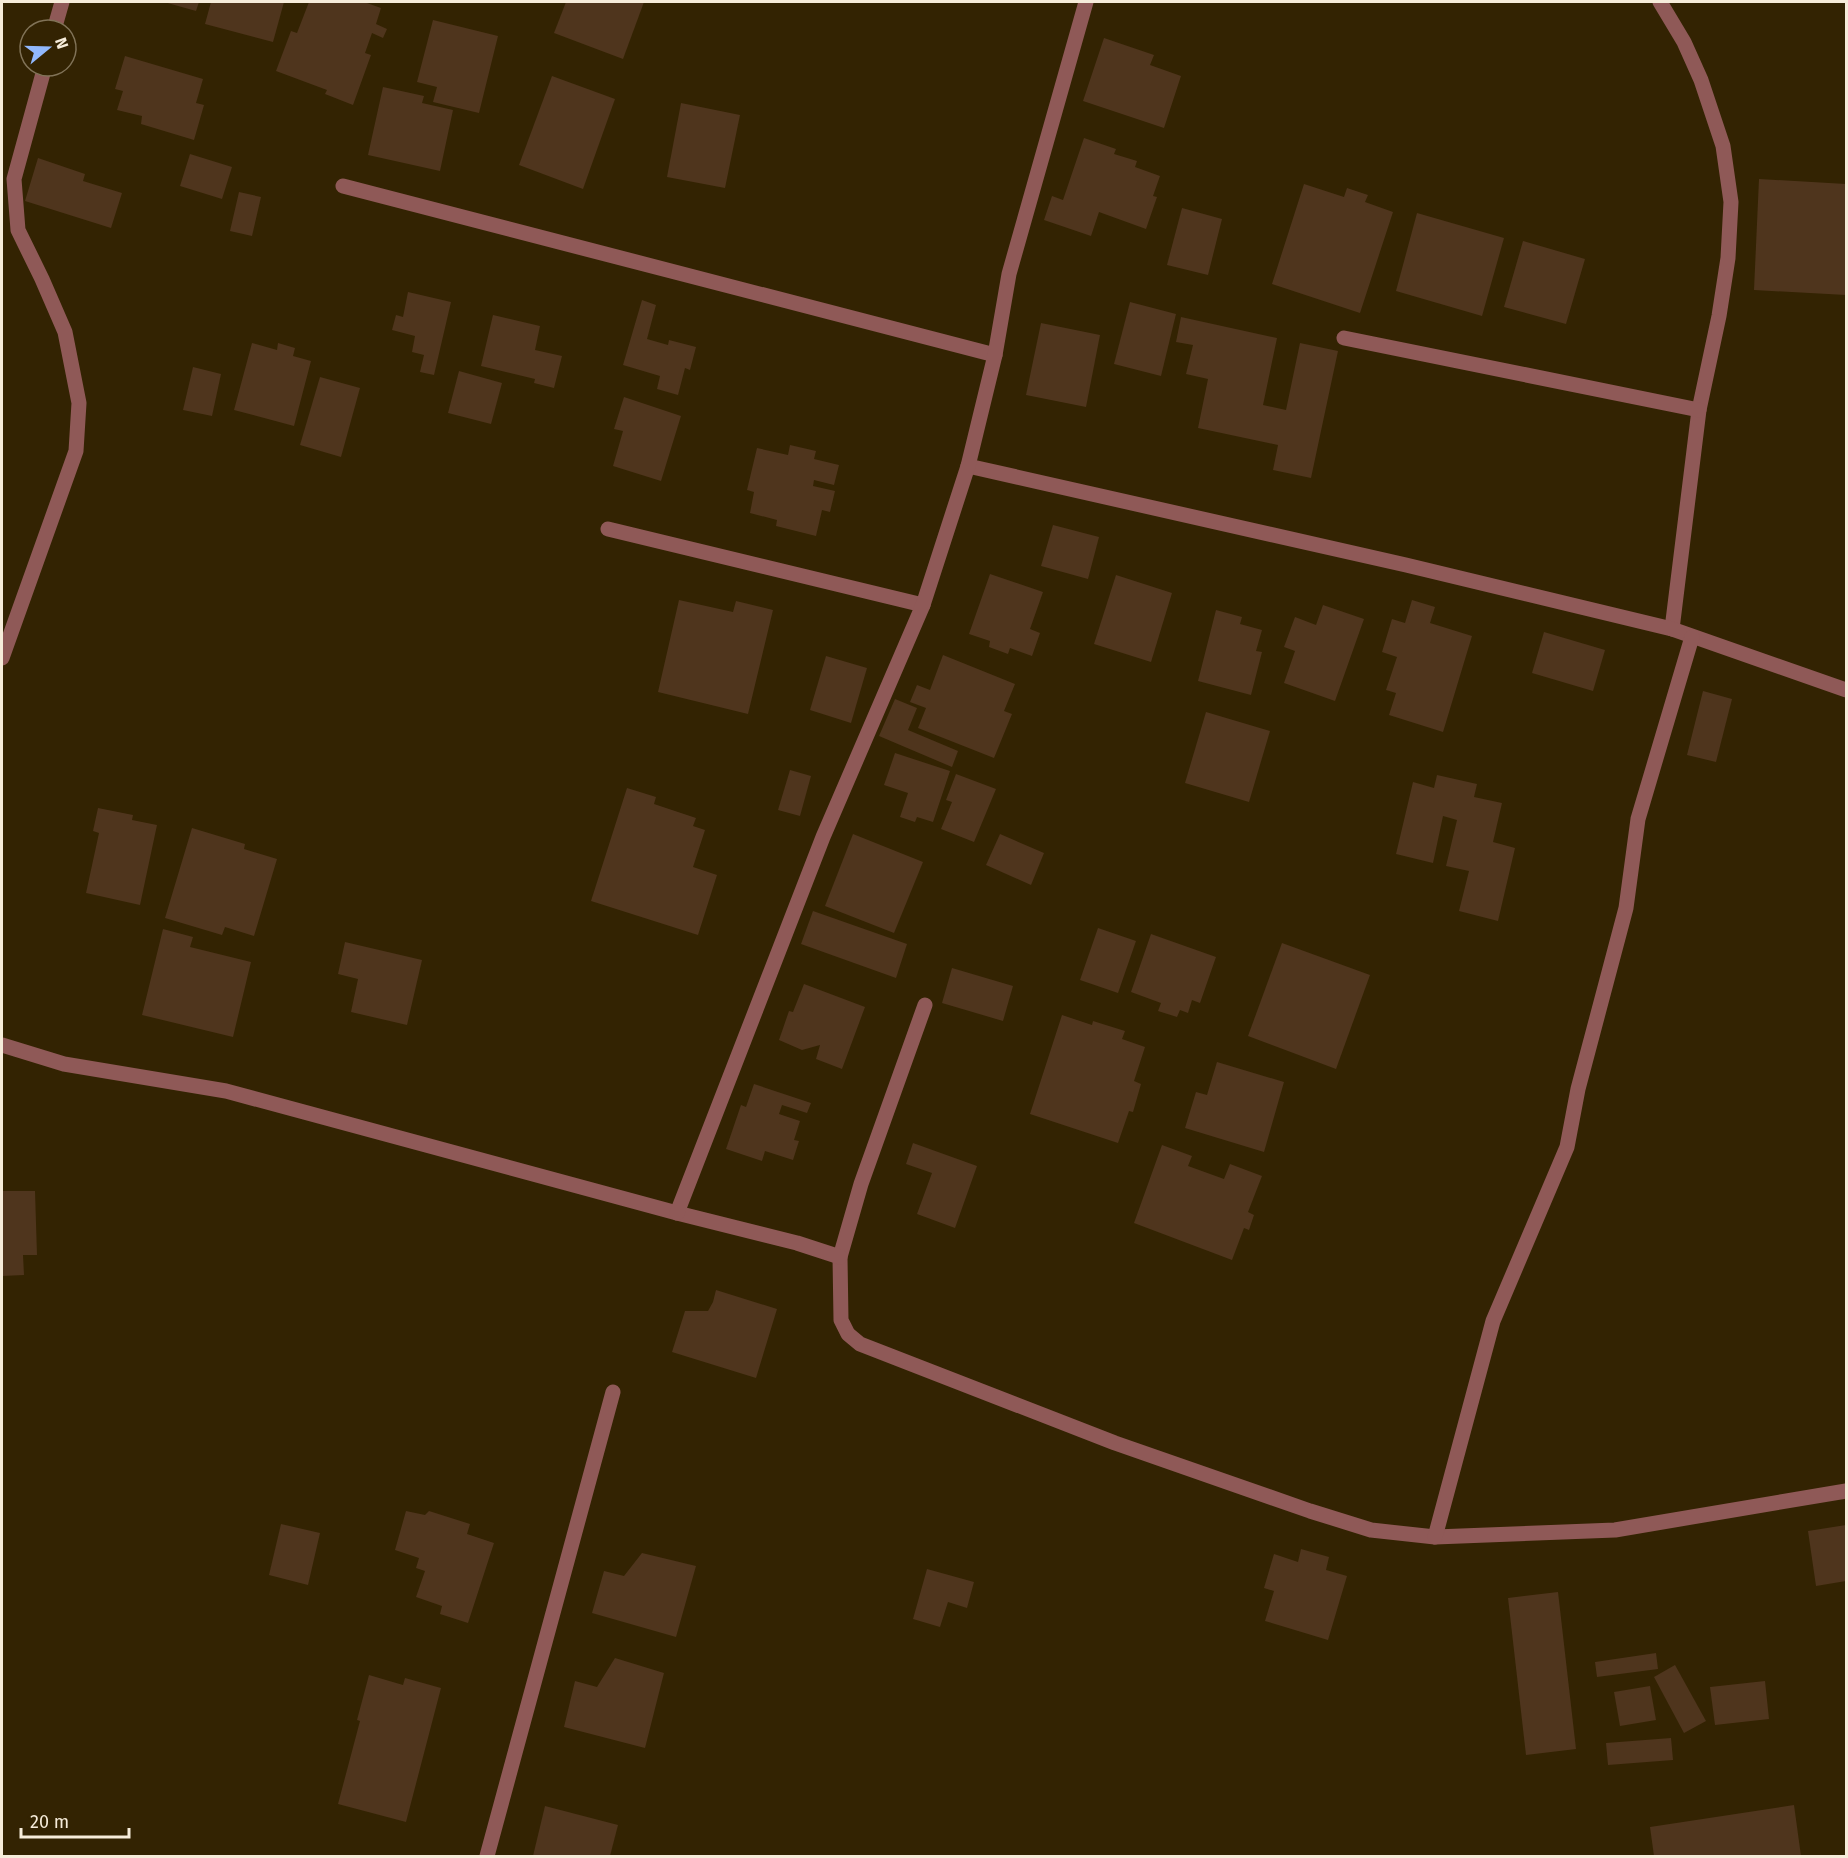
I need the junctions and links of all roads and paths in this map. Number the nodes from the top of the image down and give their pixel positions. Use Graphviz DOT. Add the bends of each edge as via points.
graph roads {
  1 [pos="62,2"];
  2 [pos="1086,2"];
  3 [pos="1660,2"];
  4 [pos="57,18"];
  5 [pos="42,78"];
  6 [pos="343,186"];
  7 [pos="1344,338"];
  8 [pos="995,356"];
  9 [pos="1699,410"];
  10 [pos="968,466"];
  11 [pos="608,529"];
  12 [pos="923,605"];
  13 [pos="1672,629"];
  14 [pos="1692,637"];
  15 [pos="2,658"];
  16 [pos="1846,690"];
  17 [pos="925,1005"];
  18 [pos="2,1045"];
  19 [pos="677,1213"];
  20 [pos="840,1257"];
  21 [pos="613,1392"];
  22 [pos="1846,1491"];
  23 [pos="1435,1537"];
  24 [pos="487,1857"];
  1 -- 4 [label="street"];
  2 -- 8 [label="street" via="1009,274"];
  3 -- 9 [label="street" via="1701,80 1723,146 1731,202 1728,258"];
  5 -- 15 [label="street" via="14,179 18,230 65,332 79,403 76,451"];
  6 -- 8 [label="street"];
  7 -- 9 [label="street"];
  8 -- 10 [label="street"];
  9 -- 13 [label="street"];
  10 -- 12 [label="street"];
  10 -- 13 [label="street"];
  11 -- 12 [label="street"];
  12 -- 19 [label="street" via="823,837"];
  13 -- 14 [label="street"];
  14 -- 16 [label="street"];
  14 -- 23 [label="street" via="1638,819 1626,908 1578,1089 1567,1147 1493,1321"];
  17 -- 20 [label="street" via="861,1184"];
  18 -- 19 [label="street" via="64,1064 226,1091"];
  19 -- 20 [label="street"];
  20 -- 23 [label="street" via="841,1320 848,1334 860,1344 1115,1443 1310,1511 1371,1530"];
  21 -- 24 [label="street"];
  22 -- 23 [label="street" via="1615,1530"];
}
